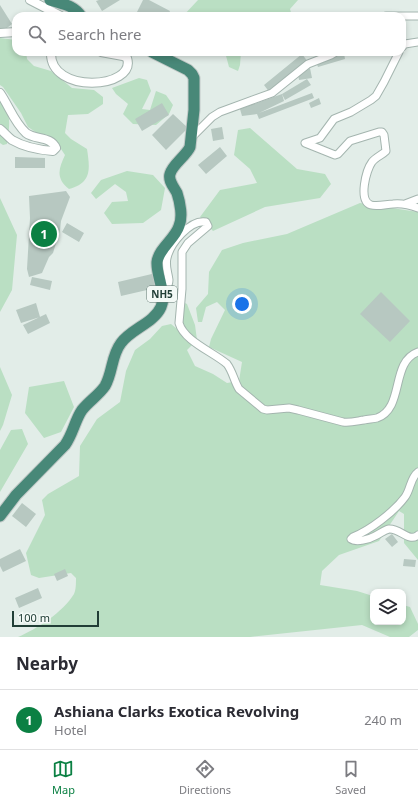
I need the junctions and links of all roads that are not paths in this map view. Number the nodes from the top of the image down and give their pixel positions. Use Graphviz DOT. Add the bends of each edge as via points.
graph roads {
  1 [pos="30,0"];
  2 [pos="50,0"];
  3 [pos="52,12"];
  4 [pos="78,12"];
  5 [pos="406,16"];
  6 [pos="418,16"];
  7 [pos="12,32"];
  8 [pos="0,33"];
  9 [pos="418,42"];
  10 [pos="406,44"];
  11 [pos="51,56"];
  12 [pos="122,56"];
  13 [pos="159,56"];
  14 [pos="327,56"];
  15 [pos="397,56"];
  16 [pos="0,93"];
  17 [pos="0,129"];
  18 [pos="192,137"];
  19 [pos="418,199"];
  20 [pos="405,204"];
  21 [pos="418,208"];
  22 [pos="163,297"];
  23 [pos="418,352"];
  24 [pos="418,472"];
  25 [pos="0,516"];
  26 [pos="418,535"];
  1 -- 3 [label="street"];
  2 -- 4 [label="highway"];
  5 -- 6 [label="street"];
  7 -- 8 [label="street"];
  9 -- 10 [label="street"];
  11 -- 12 [label="street" via="54,66 70,79 101,82 116,79 123,73 128,64 127,58"];
  13 -- 18 [label="highway, NH5" via="192,74 194,78"];
  14 -- 18 [label="street" via="308,64 272,93 220,112"];
  15 -- 20 [label="street" via="376,96 351,112 334,119 320,138 305,144 335,155 350,140 382,132 386,151 369,167 364,182 365,198 373,206"];
  16 -- 17 [label="street" via="27,134 50,141 56,148 53,151 39,150 18,143"];
  18 -- 22 [label="highway, NH5" via="187,152 171,170 170,175 179,202 181,220 176,233 159,255 157,266"];
  19 -- 20 [label="street"];
  20 -- 21 [label="street"];
  22 -- 23 [label="street" via="169,282 166,265 169,251 186,229 194,223 206,222 208,226 188,243 182,252 180,328 227,364 239,389 267,410 293,409 349,423 377,418 385,413 392,403 403,366 408,358"];
  22 -- 25 [label="highway, NH5" via="155,316 121,343 115,353 105,386 81,412 70,439 16,495"];
  24 -- 26 [label="street" via="404,498 371,527 352,539 355,541 373,537 388,529 412,538"];
}
